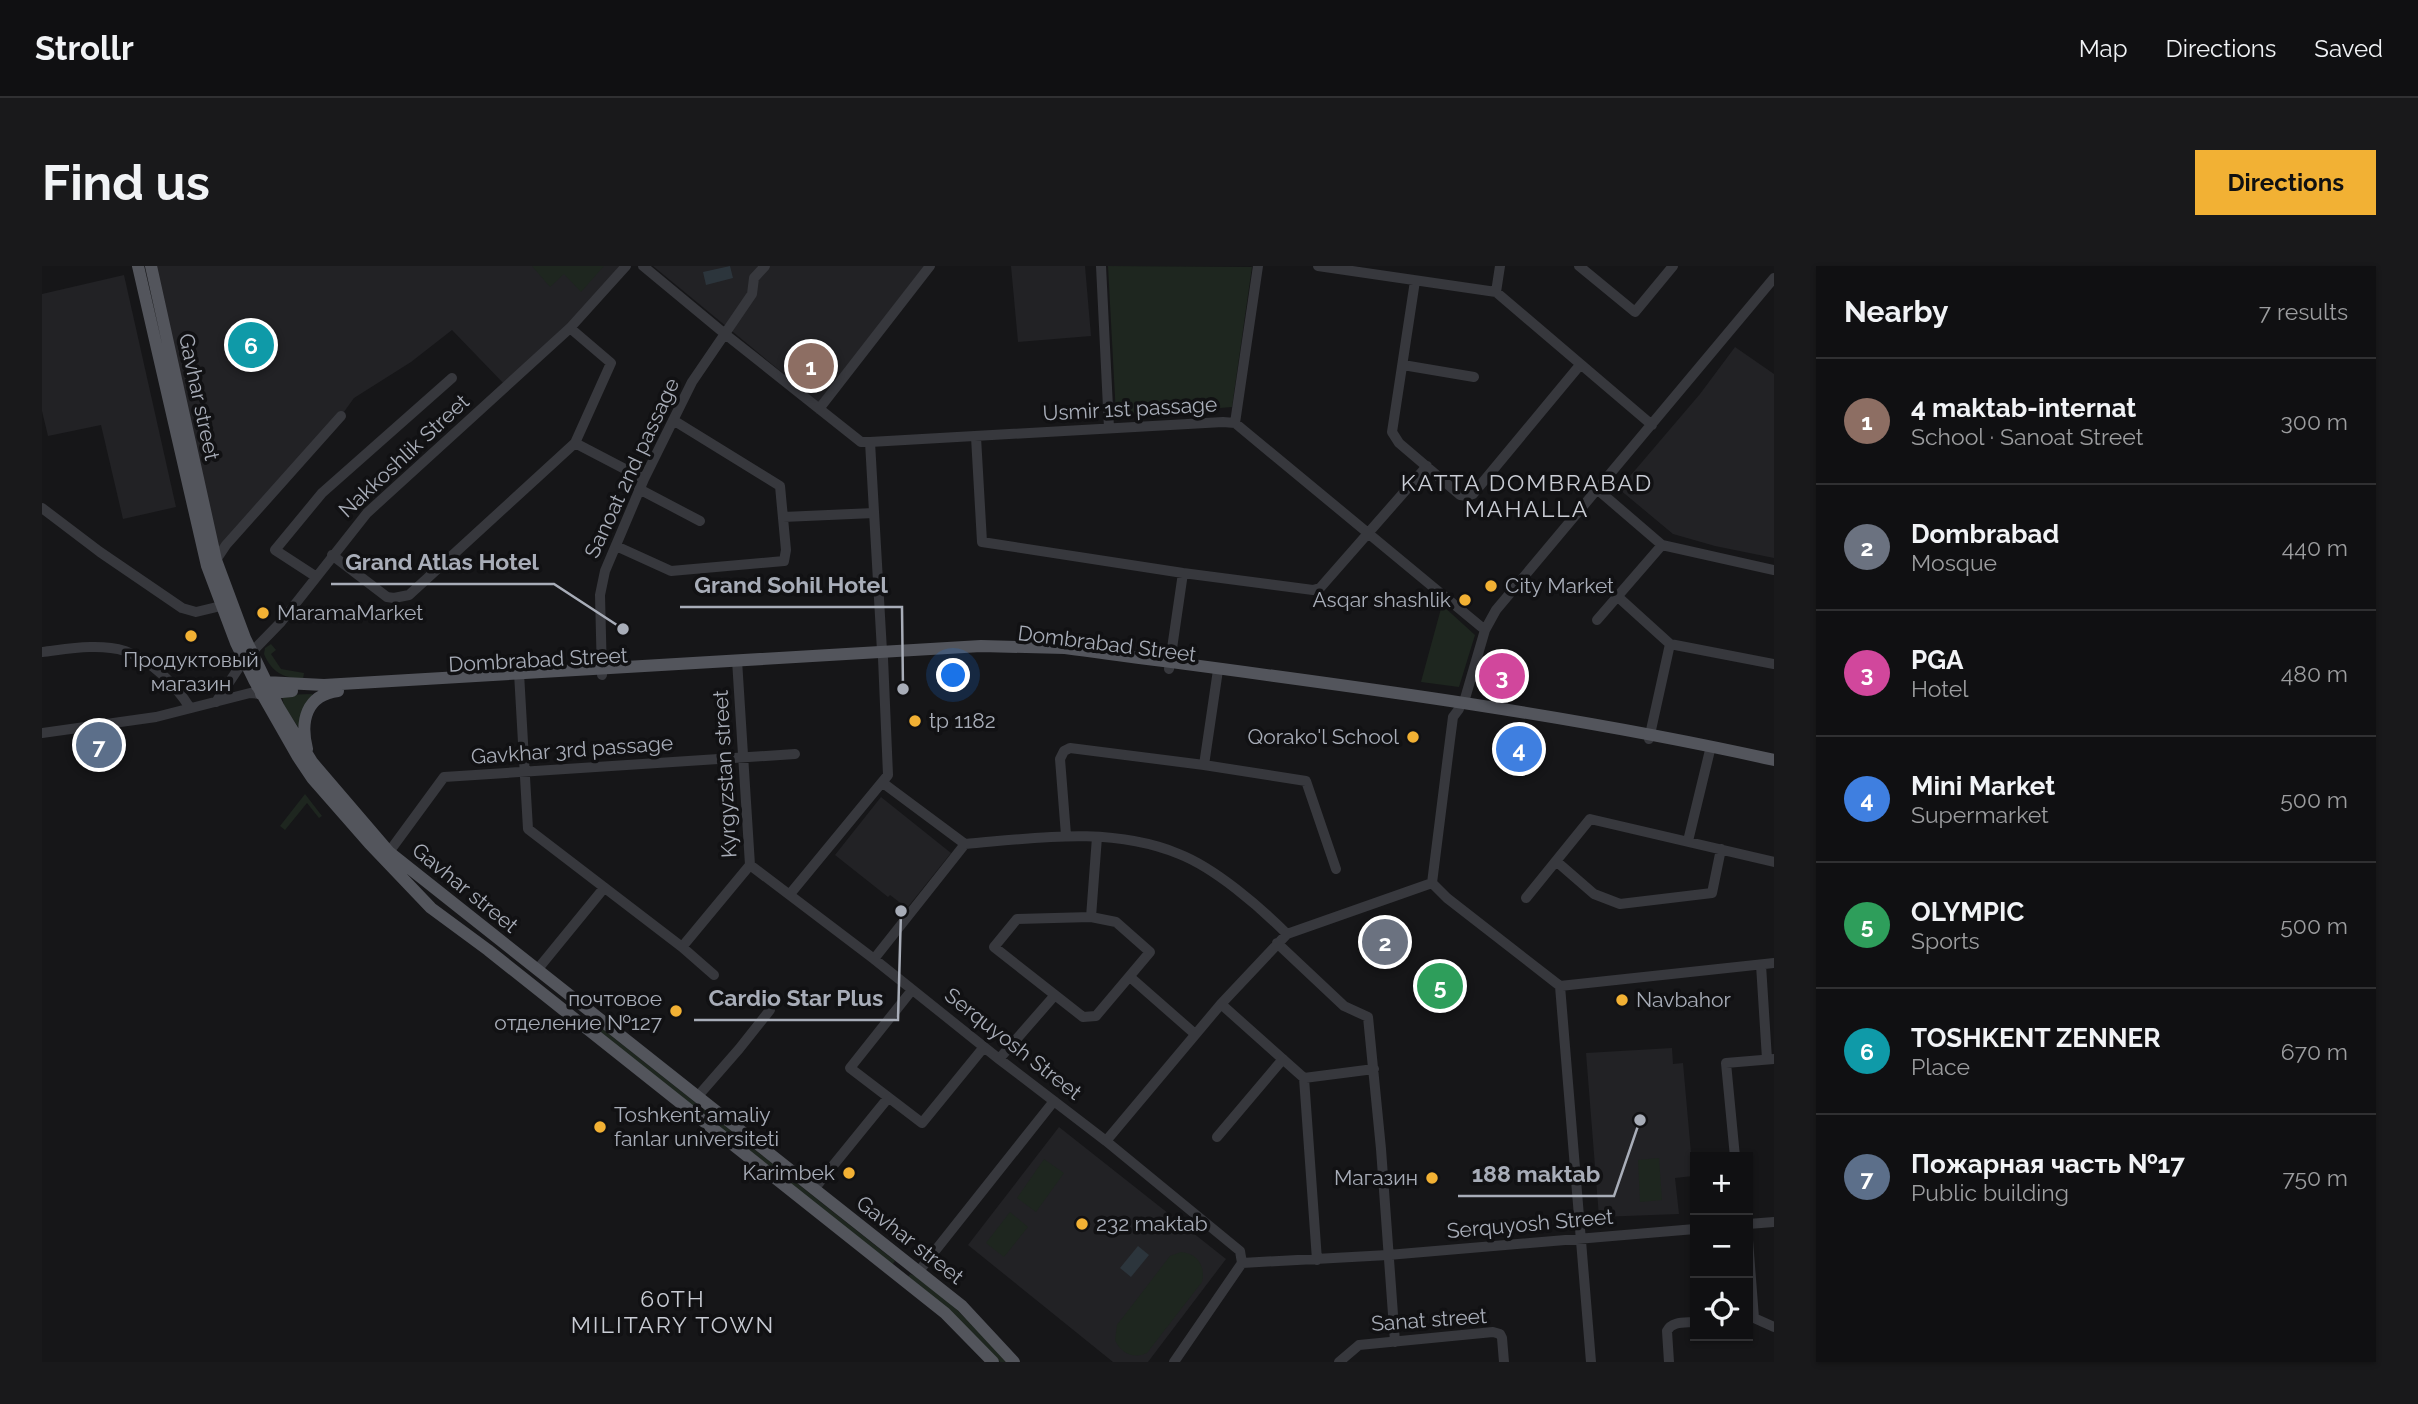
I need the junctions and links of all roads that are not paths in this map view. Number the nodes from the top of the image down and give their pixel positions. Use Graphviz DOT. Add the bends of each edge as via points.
graph roads {
  1 [pos="138,266"];
  2 [pos="151,266"];
  3 [pos="625,266"];
  4 [pos="643,266"];
  5 [pos="765,266"];
  6 [pos="930,266"];
  7 [pos="1101,266"];
  8 [pos="1258,266"];
  9 [pos="1318,266"];
  10 [pos="1500,266"];
  11 [pos="1579,266"];
  12 [pos="1673,266"];
  13 [pos="1774,278"];
  14 [pos="1415,281"];
  15 [pos="1496,292"];
  16 [pos="570,328"];
  17 [pos="726,332"];
  18 [pos="1403,365"];
  19 [pos="1580,366"];
  20 [pos="1474,377"];
  21 [pos="452,378"];
  22 [pos="820,409"];
  23 [pos="341,416"];
  24 [pos="673,420"];
  25 [pos="1236,423"];
  26 [pos="1653,425"];
  27 [pos="1109,428"];
  28 [pos="976,437"];
  29 [pos="870,442"];
  30 [pos="575,443"];
  31 [pos="1427,466"];
  32 [pos="641,484"];
  33 [pos="1598,489"];
  34 [pos="42,508"];
  35 [pos="874,513"];
  36 [pos="783,517"];
  37 [pos="700,521"];
  38 [pos="1368,535"];
  39 [pos="1662,545"];
  40 [pos="616,546"];
  41 [pos="332,555"];
  42 [pos="216,560"];
  43 [pos="1774,570"];
  44 [pos="1183,573"];
  45 [pos="315,576"];
  46 [pos="1617,596"];
  47 [pos="220,606"];
  48 [pos="1597,620"];
  49 [pos="1485,630"];
  50 [pos="1670,644"];
  51 [pos="42,652"];
  52 [pos="882,654"];
  53 [pos="248,656"];
  54 [pos="738,663"];
  55 [pos="1774,664"];
  56 [pos="1170,665"];
  57 [pos="601,672"];
  58 [pos="1217,673"];
  59 [pos="520,677"];
  60 [pos="261,689"];
  61 [pos="338,691"];
  62 [pos="216,702"];
  63 [pos="190,708"];
  64 [pos="1459,708"];
  65 [pos="42,733"];
  66 [pos="1650,736"];
  67 [pos="1710,749"];
  68 [pos="795,754"];
  69 [pos="745,758"];
  70 [pos="1774,760"];
  71 [pos="312,762"];
  72 [pos="1204,765"];
  73 [pos="1774,767"];
  74 [pos="524,772"];
  75 [pos="883,783"];
  76 [pos="1066,835"];
  77 [pos="1097,837"];
  78 [pos="1688,841"];
  79 [pos="965,844"];
  80 [pos="1721,849"];
  81 [pos="390,852"];
  82 [pos="1556,861"];
  83 [pos="1774,862"];
  84 [pos="750,865"];
  85 [pos="1336,869"];
  86 [pos="1432,883"];
  87 [pos="604,888"];
  88 [pos="790,894"];
  89 [pos="1526,898"];
  90 [pos="1091,917"];
  91 [pos="1287,934"];
  92 [pos="1278,943"];
  93 [pos="682,947"];
  94 [pos="874,959"];
  95 [pos="1774,963"];
  96 [pos="1761,965"];
  97 [pos="537,970"];
  98 [pos="714,975"];
  99 [pos="1130,977"];
  100 [pos="1560,986"];
  101 [pos="912,990"];
  102 [pos="1055,995"];
  103 [pos="1221,1004"];
  104 [pos="589,1009"];
  105 [pos="770,1010"];
  106 [pos="579,1023"];
  107 [pos="1195,1034"];
  108 [pos="984,1047"];
  109 [pos="999,1059"];
  110 [pos="1283,1059"];
  111 [pos="1771,1059"];
  112 [pos="1374,1069"];
  113 [pos="1304,1078"];
  114 [pos="698,1096"];
  115 [pos="888,1098"];
  116 [pos="1054,1101"];
  117 [pos="1217,1138"];
  118 [pos="1106,1141"];
  119 [pos="1735,1152"];
  120 [pos="814,1189"];
  121 [pos="1774,1222"];
  122 [pos="1753,1224"];
  123 [pos="1690,1229"];
  124 [pos="1580,1239"];
  125 [pos="1388,1255"];
  126 [pos="905,1259"];
  127 [pos="1317,1260"];
  128 [pos="1242,1262"];
  129 [pos="919,1271"];
  130 [pos="894,1273"];
  131 [pos="1753,1319"];
  132 [pos="1690,1322"];
  133 [pos="1774,1327"];
  134 [pos="1395,1342"];
  135 [pos="993,1362"];
  136 [pos="1014,1362"];
  137 [pos="1174,1362"];
  138 [pos="1339,1362"];
  139 [pos="1504,1362"];
  140 [pos="1591,1362"];
  141 [pos="1670,1362"];
  1 -- 47 [label="main road, Gavhar street"];
  2 -- 42 [label="main road, Gavhar street"];
  3 -- 16 [label="street"];
  4 -- 17 [label="street"];
  5 -- 17 [label="street, Sanoat 2nd passage"];
  6 -- 22 [label="street"];
  7 -- 27 [label="street"];
  8 -- 25 [label="street"];
  9 -- 14 [label="street"];
  10 -- 15 [label="street"];
  11 -- 12 [label="street" via="1634,312"];
  13 -- 26 [label="street"];
  14 -- 15 [label="street"];
  14 -- 18 [label="street"];
  15 -- 19 [label="street"];
  16 -- 30 [label="street" via="611,363"];
  16 -- 41 [label="street" via="367,513"];
  17 -- 22 [label="street"];
  17 -- 24 [label="street, Sanoat 2nd passage"];
  18 -- 20 [label="street"];
  18 -- 31 [label="street" via="1392,432"];
  19 -- 26 [label="street"];
  19 -- 31 [label="street" via="1470,496 1460,495"];
  21 -- 45 [label="street" via="322,493 275,550"];
  22 -- 29 [label="street" via="861,442"];
  23 -- 42 [label="street"];
  24 -- 32 [label="street, Sanoat 2nd passage"];
  24 -- 36 [label="street" via="780,486"];
  25 -- 27 [label="street, Usmir 1st passage"];
  25 -- 38 [label="street, Usmir 1st passage"];
  26 -- 33 [label="street"];
  27 -- 28 [label="street, Usmir 1st passage"];
  28 -- 29 [label="street, Usmir 1st passage"];
  28 -- 44 [label="street" via="982,542"];
  29 -- 35 [label="street"];
  30 -- 32 [label="street"];
  30 -- 41 [label="street" via="409,595 387,597"];
  31 -- 38 [label="street"];
  32 -- 37 [label="street"];
  32 -- 40 [label="street, Sanoat 2nd passage"];
  33 -- 39 [label="street"];
  33 -- 49 [label="street" via="1512,589"];
  34 -- 47 [label="street" via="182,608 196,612"];
  35 -- 36 [label="street"];
  35 -- 52 [label="street"];
  36 -- 40 [label="street" via="784,561 671,571"];
  38 -- 44 [label="street" via="1320,588 1312,590"];
  38 -- 49 [label="street, Usmir 1st passage"];
  39 -- 43 [label="street"];
  39 -- 46 [label="street"];
  40 -- 57 [label="street, Sanoat 2nd passage" via="600,590"];
  41 -- 45 [label="street"];
  42 -- 53 [label="main road, Gavhar street"];
  44 -- 56 [label="street"];
  45 -- 53 [label="street"];
  46 -- 48 [label="street"];
  46 -- 50 [label="street"];
  47 -- 53 [label="main road, Gavhar street"];
  49 -- 64 [label="street"];
  50 -- 55 [label="street"];
  50 -- 66 [label="street"];
  51 -- 63 [label="street" via="124,651 164,675"];
  52 -- 54 [label="main road, Dombrabad Street"];
  52 -- 56 [label="main road, Dombrabad Street" via="1024,651"];
  52 -- 75 [label="street" via="888,775"];
  53 -- 60 [label="main road, Gavhar street"];
  53 -- 62 [label="street"];
  54 -- 57 [label="main road, Dombrabad Street"];
  54 -- 69 [label="street, Kyrgyzstan street"];
  56 -- 58 [label="main road, Dombrabad Street"];
  57 -- 59 [label="main road, Dombrabad Street"];
  58 -- 64 [label="main road, Dombrabad Street"];
  58 -- 72 [label="street"];
  59 -- 60 [label="main road, Dombrabad Street" via="286,683"];
  59 -- 61 [label="main road, Dombrabad Street"];
  59 -- 74 [label="street"];
  60 -- 61 [label="main road, Dombrabad Street"];
  60 -- 62 [label="street"];
  60 -- 71 [label="main road, Gavhar street"];
  60 -- 106 [label="main road, Gavhar street" via="312,778 430,908"];
  61 -- 71 [label="main road" via="320,696 309,710 304,736"];
  62 -- 63 [label="street"];
  63 -- 65 [label="street"];
  64 -- 66 [label="main road, Dombrabad Street"];
  64 -- 86 [label="street"];
  66 -- 67 [label="main road, Dombrabad Street"];
  67 -- 70 [label="main road, Dombrabad Street"];
  67 -- 73 [label="main road, Dombrabad Street"];
  67 -- 78 [label="street"];
  68 -- 69 [label="street, Gavkhar 3rd passage"];
  69 -- 74 [label="street, Gavkhar 3rd passage"];
  69 -- 84 [label="street, Kyrgyzstan street"];
  71 -- 81 [label="main road, Gavhar street"];
  72 -- 76 [label="street" via="1067,749 1060,759"];
  72 -- 85 [label="street" via="1306,781"];
  74 -- 81 [label="street, Gavkhar 3rd passage" via="444,777"];
  74 -- 87 [label="street" via="528,829"];
  75 -- 79 [label="street"];
  75 -- 88 [label="street"];
  76 -- 77 [label="street"];
  76 -- 79 [label="street"];
  77 -- 90 [label="street"];
  77 -- 91 [label="street" via="1182,855 1257,905"];
  78 -- 80 [label="street"];
  78 -- 82 [label="street" via="1590,819"];
  79 -- 94 [label="street"];
  80 -- 82 [label="street" via="1712,893 1620,904 1594,894"];
  80 -- 83 [label="street"];
  81 -- 97 [label="main road, Gavhar street"];
  82 -- 89 [label="street"];
  84 -- 88 [label="street, Serquyosh Street"];
  84 -- 93 [label="street, Kyrgyzstan street"];
  86 -- 91 [label="street"];
  86 -- 100 [label="street"];
  87 -- 93 [label="street"];
  87 -- 97 [label="street"];
  88 -- 94 [label="street, Serquyosh Street"];
  90 -- 99 [label="street" via="1116,922 1150,952"];
  90 -- 102 [label="street" via="1017,919 994,947"];
  91 -- 92 [label="street"];
  92 -- 103 [label="street"];
  92 -- 112 [label="street" via="1344,1006 1368,1017"];
  93 -- 98 [label="street"];
  94 -- 101 [label="street, Serquyosh Street"];
  95 -- 96 [label="street"];
  96 -- 100 [label="street"];
  96 -- 111 [label="street"];
  97 -- 104 [label="main road, Gavhar street"];
  99 -- 102 [label="street" via="1093,1018 1083,1017"];
  99 -- 107 [label="street"];
  100 -- 124 [label="street"];
  101 -- 108 [label="street, Serquyosh Street"];
  101 -- 115 [label="street" via="850,1068"];
  102 -- 109 [label="street"];
  103 -- 107 [label="street"];
  103 -- 110 [label="street"];
  104 -- 106 [label="main road"];
  104 -- 114 [label="main road, Gavhar street"];
  105 -- 114 [label="street"];
  106 -- 130 [label="main road, Gavhar street"];
  107 -- 118 [label="street"];
  108 -- 109 [label="street, Serquyosh Street"];
  108 -- 115 [label="street" via="922,1122"];
  109 -- 116 [label="street, Serquyosh Street"];
  110 -- 113 [label="street"];
  110 -- 117 [label="street"];
  111 -- 119 [label="street" via="1726,1063"];
  112 -- 113 [label="street"];
  112 -- 125 [label="street"];
  113 -- 127 [label="street"];
  114 -- 120 [label="main road, Gavhar street"];
  115 -- 120 [label="street"];
  116 -- 118 [label="street, Serquyosh Street"];
  116 -- 129 [label="street"];
  118 -- 128 [label="street, Serquyosh Street" via="1240,1251"];
  120 -- 126 [label="main road, Gavhar street"];
  121 -- 122 [label="street"];
  123 -- 124 [label="street, Serquyosh Street"];
  124 -- 125 [label="street, Serquyosh Street"];
  124 -- 140 [label="street"];
  125 -- 127 [label="street, Serquyosh Street"];
  125 -- 134 [label="street"];
  126 -- 129 [label="main road, Gavhar street"];
  126 -- 130 [label="main road" via="904,1270"];
  127 -- 128 [label="street, Serquyosh Street"];
  128 -- 137 [label="street"];
  129 -- 136 [label="main road, Gavhar street" via="962,1306"];
  130 -- 135 [label="main road, Gavhar street" via="945,1313"];
  131 -- 133 [label="street"];
  132 -- 141 [label="street" via="1669,1326"];
  134 -- 138 [label="street, Sanat street" via="1359,1345"];
  134 -- 139 [label="street, Sanat street" via="1493,1332 1502,1338"];
}
